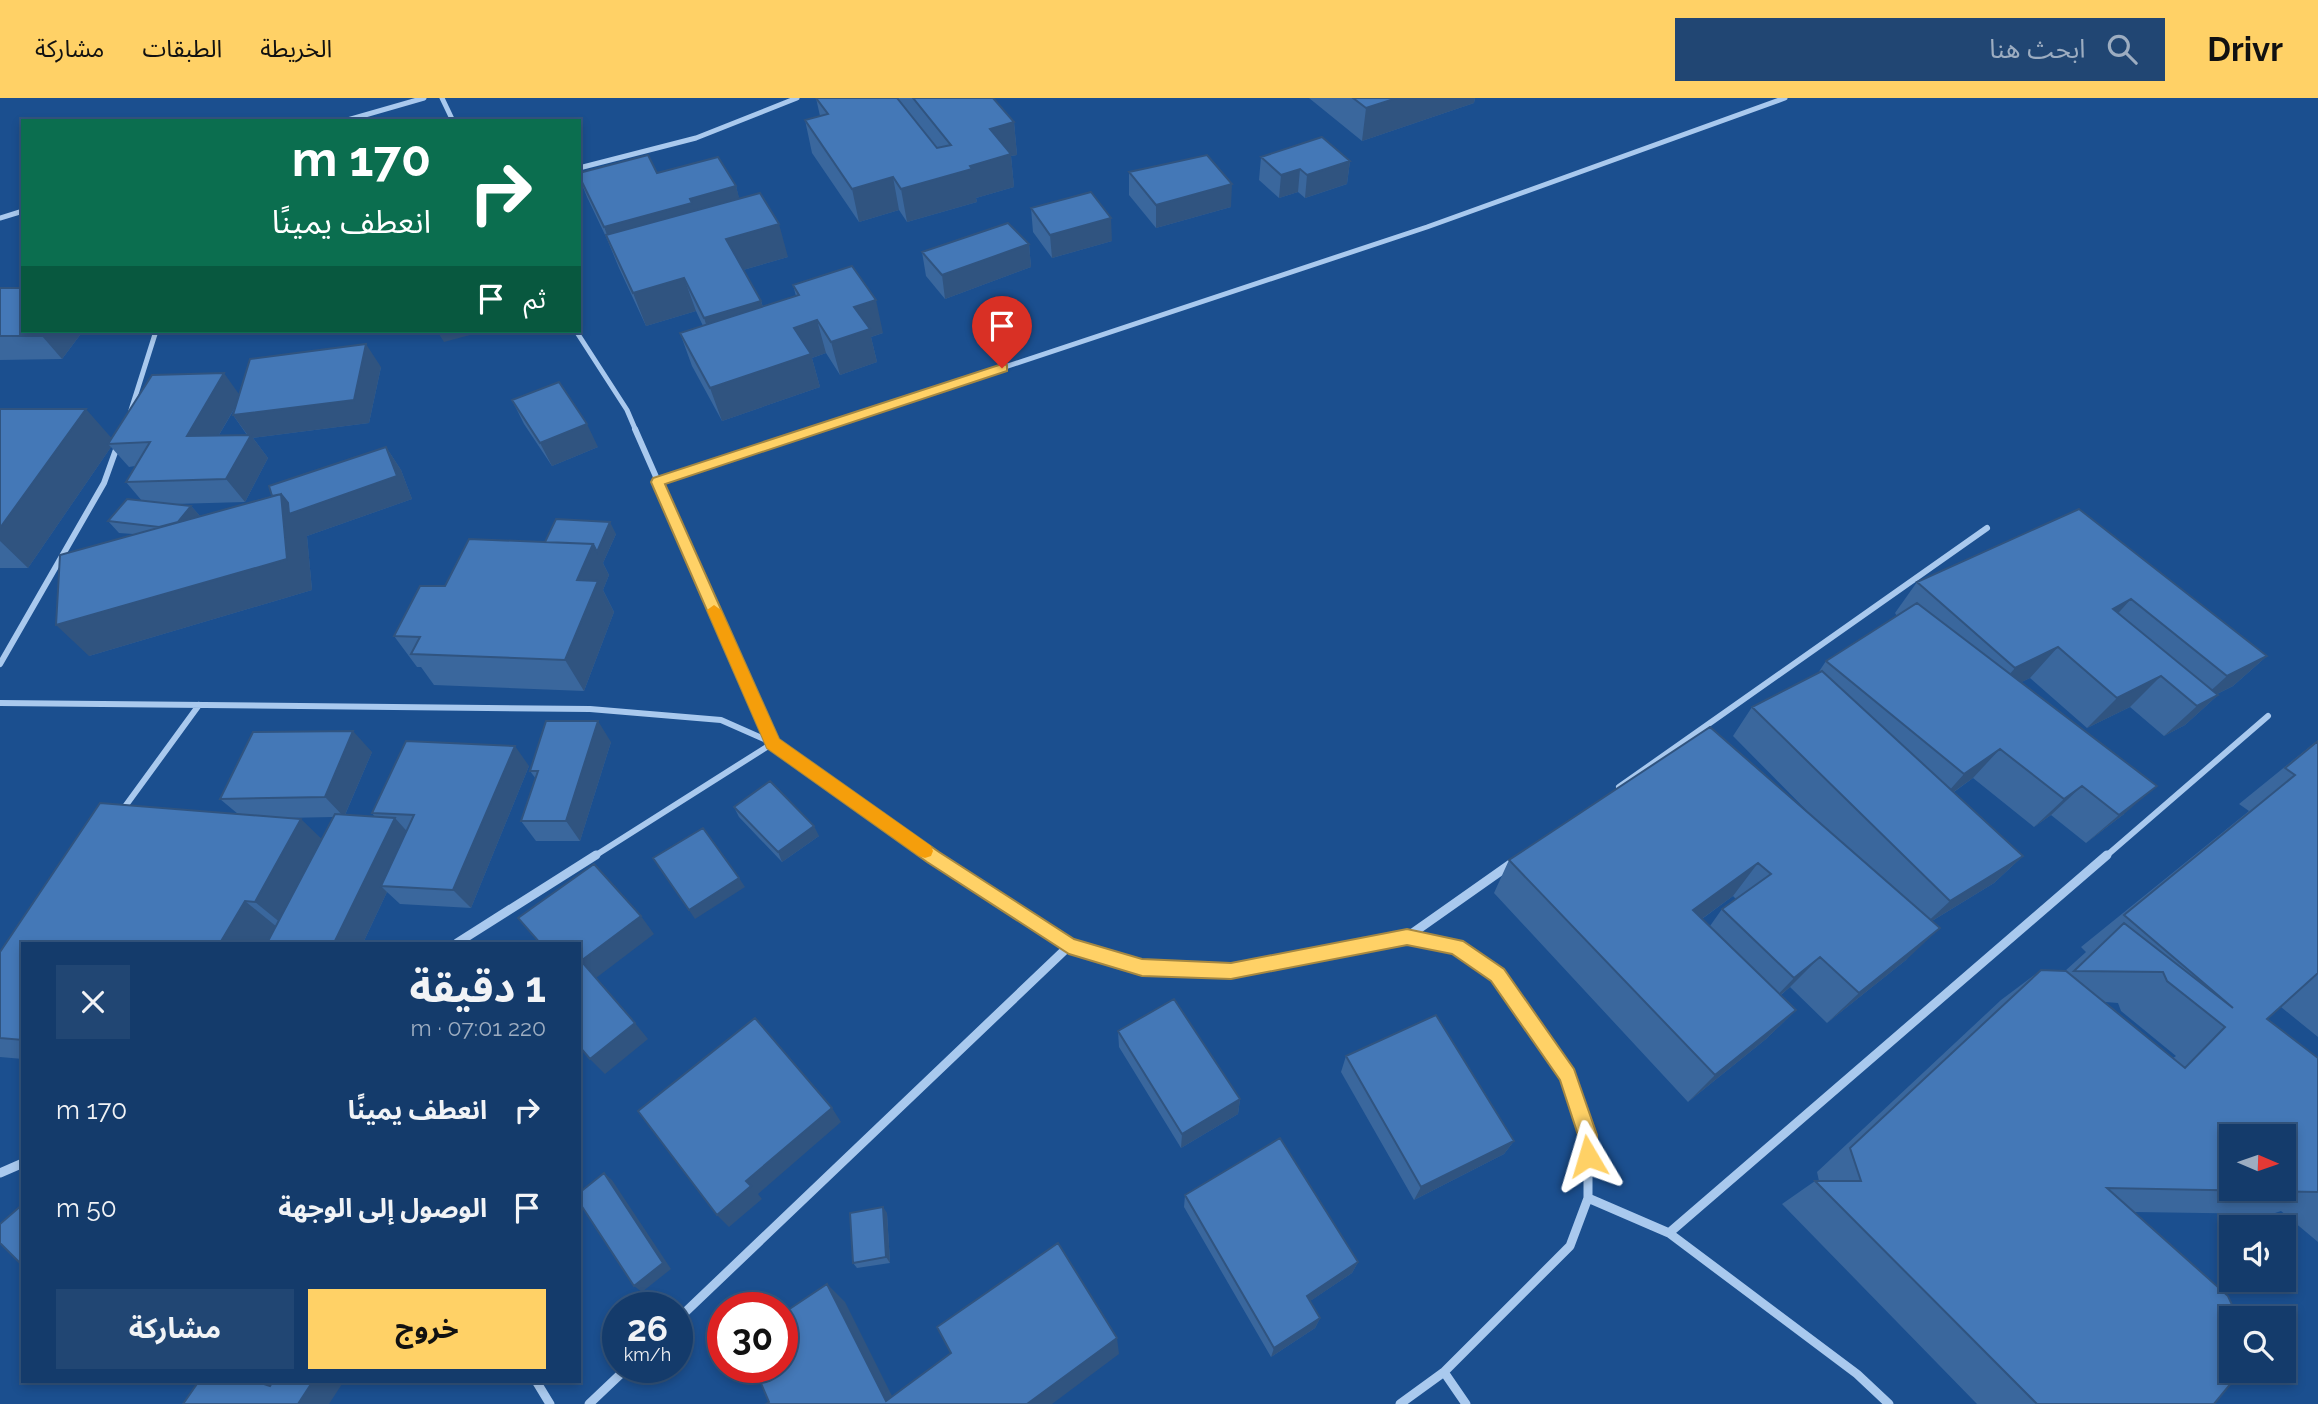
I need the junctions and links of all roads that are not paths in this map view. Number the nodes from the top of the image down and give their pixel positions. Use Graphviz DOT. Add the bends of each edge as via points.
graph roads {
  1 [pos="424,98"];
  2 [pos="442,98"];
  3 [pos="797,98"];
  4 [pos="1785,98"];
  5 [pos="351,119"];
  6 [pos="452,119"];
  7 [pos="581,167"];
  8 [pos="21,213"];
  9 [pos="0,218"];
  10 [pos="155,333"];
  11 [pos="577,333"];
  12 [pos="127,423"];
  13 [pos="122,435"];
  14 [pos="657,482"];
  15 [pos="1987,528"];
  16 [pos="0,664"];
  17 [pos="0,703"];
  18 [pos="199,705"];
  19 [pos="2268,716"];
  20 [pos="773,743"];
  21 [pos="1612,793"];
  22 [pos="112,824"];
  23 [pos="1521,857"];
  24 [pos="1407,937"];
  25 [pos="459,942"];
  26 [pos="1069,946"];
  27 [pos="21,1164"];
  28 [pos="0,1173"];
  29 [pos="1588,1198"];
  30 [pos="1669,1233"];
  31 [pos="693,1305"];
  32 [pos="1444,1372"];
  33 [pos="537,1383"];
  34 [pos="611,1383"];
  35 [pos="550,1404"];
  36 [pos="589,1404"];
  37 [pos="1400,1404"];
  38 [pos="1466,1404"];
  39 [pos="1889,1404"];
  1 -- 5 [label="street"];
  2 -- 6 [label="street"];
  3 -- 7 [label="street" via="696,138"];
  4 -- 14 [label="street" via="1427,227"];
  8 -- 9 [label="street"];
  10 -- 12 [label="street"];
  11 -- 14 [label="street" via="627,410"];
  13 -- 16 [label="street" via="104,483"];
  14 -- 20 [label="street"];
  15 -- 21 [label="street"];
  17 -- 18 [label="street"];
  18 -- 20 [label="street" via="590,709 721,720"];
  18 -- 22 [label="street"];
  19 -- 30 [label="street"];
  20 -- 25 [label="street"];
  20 -- 26 [label="street" via="933,857"];
  23 -- 24 [label="street"];
  24 -- 26 [label="street" via="1231,971 1142,967"];
  24 -- 29 [label="street" via="1456,947 1498,975 1568,1075 1588,1135"];
  26 -- 31 [label="street"];
  27 -- 28 [label="street"];
  29 -- 30 [label="street"];
  29 -- 32 [label="street" via="1570,1246"];
  30 -- 39 [label="street" via="1857,1374"];
  32 -- 37 [label="street"];
  32 -- 38 [label="street"];
  33 -- 35 [label="street"];
  34 -- 36 [label="street"];
}
